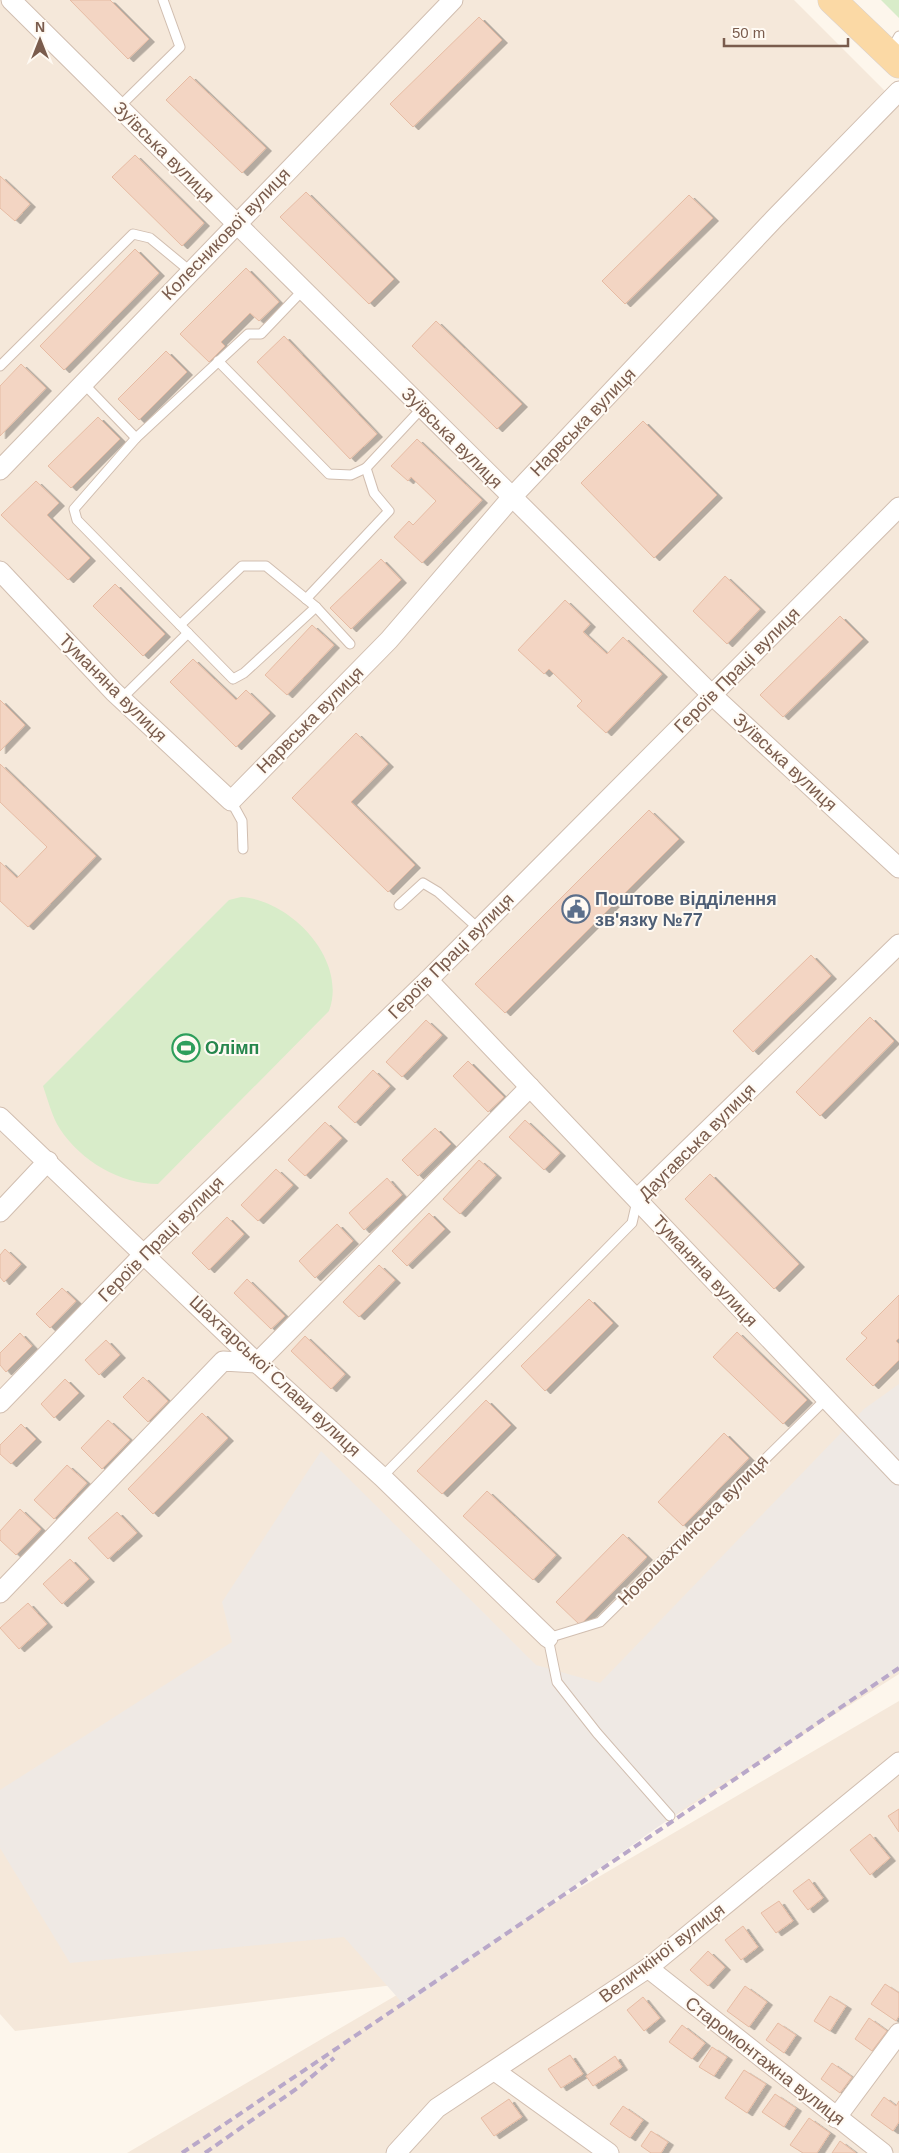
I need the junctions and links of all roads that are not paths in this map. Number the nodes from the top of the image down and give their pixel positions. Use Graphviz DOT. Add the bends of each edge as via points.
graph roads {
  1 [pos="11,0"];
  2 [pos="163,0"];
  3 [pos="453,0"];
  4 [pos="832,0"];
  5 [pos="895,51"];
  6 [pos="899,91"];
  7 [pos="119,107"];
  8 [pos="236,224"];
  9 [pos="190,271"];
  10 [pos="303,290"];
  11 [pos="218,361"];
  12 [pos="0,366"];
  13 [pos="83,383"];
  14 [pos="422,408"];
  15 [pos="136,438"];
  16 [pos="366,468"];
  17 [pos="0,470"];
  18 [pos="512,496"];
  19 [pos="899,507"];
  20 [pos="0,571"];
  21 [pos="306,599"];
  22 [pos="316,607"];
  23 [pos="180,625"];
  24 [pos="188,633"];
  25 [pos="350,644"];
  26 [pos="712,695"];
  27 [pos="120,699"];
  28 [pos="231,801"];
  29 [pos="243,849"];
  30 [pos="899,868"];
  31 [pos="399,905"];
  32 [pos="479,929"];
  33 [pos="899,944"];
  34 [pos="428,980"];
  35 [pos="530,1087"];
  36 [pos="0,1116"];
  37 [pos="48,1162"];
  38 [pos="637,1198"];
  39 [pos="0,1212"];
  40 [pos="145,1253"];
  41 [pos="257,1363"];
  42 [pos="825,1400"];
  43 [pos="0,1403"];
  44 [pos="899,1475"];
  45 [pos="382,1477"];
  46 [pos="0,1593"];
  47 [pos="548,1638"];
  48 [pos="899,1762"];
  49 [pos="670,1816"];
  50 [pos="648,1968"];
  51 [pos="899,2032"];
  52 [pos="495,2071"];
  53 [pos="836,2118"];
  54 [pos="396,2153"];
  55 [pos="609,2153"];
  56 [pos="883,2153"];
  1 -- 7 [label="street, Зуївська вулиця"];
  2 -- 7 [label="lane" via="180,47"];
  3 -- 8 [label="street, Колесникової вулиця"];
  4 -- 5 [label="main road"];
  6 -- 18 [label="street, Нарвська вулиця"];
  7 -- 8 [label="street, Зуївська вулиця"];
  8 -- 9 [label="street, Колесникової вулиця"];
  8 -- 10 [label="street, Зуївська вулиця"];
  9 -- 12 [label="lane" via="150,238 133,234"];
  9 -- 13 [label="street, Колесникової вулиця"];
  10 -- 11 [label="lane" via="262,334 248,334"];
  10 -- 14 [label="street, Зуївська вулиця"];
  11 -- 15 [label="lane"];
  11 -- 16 [label="lane" via="329,474 350,475"];
  13 -- 15 [label="lane"];
  13 -- 17 [label="street, Колесникової вулиця"];
  14 -- 16 [label="lane"];
  14 -- 18 [label="street, Зуївська вулиця"];
  15 -- 23 [label="lane" via="74,509 77,520"];
  16 -- 21 [label="lane" via="374,494 389,511"];
  18 -- 26 [label="street, Зуївська вулиця"];
  18 -- 28 [label="street, Нарвська вулиця" via="389,640"];
  19 -- 26 [label="street, Героїв Праці вулиця"];
  20 -- 27 [label="street, Туманяна вулиця"];
  21 -- 22 [label="lane"];
  21 -- 23 [label="lane" via="266,566 242,566"];
  22 -- 24 [label="lane" via="244,673 233,679"];
  22 -- 25 [label="lane"];
  23 -- 24 [label="lane"];
  24 -- 27 [label="lane"];
  26 -- 30 [label="street, Зуївська вулиця"];
  26 -- 32 [label="street, Героїв Праці вулиця"];
  27 -- 28 [label="street, Туманяна вулиця"];
  28 -- 29 [label="lane" via="242,821"];
  31 -- 32 [label="lane" via="423,883 438,892"];
  32 -- 34 [label="street, Героїв Праці вулиця"];
  33 -- 38 [label="street, Даугавська вулиця"];
  34 -- 35 [label="street, Туманяна вулиця"];
  34 -- 40 [label="street, Героїв Праці вулиця"];
  35 -- 38 [label="street, Туманяна вулиця"];
  35 -- 41 [label="street"];
  36 -- 37 [label="street, Шахтарської Слави вулиця"];
  37 -- 39 [label="street"];
  37 -- 40 [label="street, Шахтарської Слави вулиця"];
  38 -- 42 [label="street, Туманяна вулиця"];
  38 -- 45 [label="lane, Даугавська вулиця" via="632,1223"];
  40 -- 41 [label="street, Шахтарської Слави вулиця"];
  40 -- 43 [label="street, Героїв Праці вулиця"];
  41 -- 45 [label="street, Шахтарської Слави вулиця"];
  41 -- 46 [label="street" via="223,1361"];
  42 -- 44 [label="street, Туманяна вулиця"];
  42 -- 47 [label="lane, Новошахтинська вулиця" via="600,1622"];
  45 -- 47 [label="street, Шахтарської Слави вулиця"];
  47 -- 49 [label="lane" via="557,1682"];
  48 -- 50 [label="street, Величкіної вулиця"];
  50 -- 52 [label="street, Величкіної вулиця"];
  50 -- 53 [label="street, Старомонтажна вулиця"];
  51 -- 53 [label="street"];
  52 -- 54 [label="street, Величкіної вулиця" via="437,2108"];
  52 -- 55 [label="street"];
  53 -- 56 [label="street, Старомонтажна вулиця"];
}
